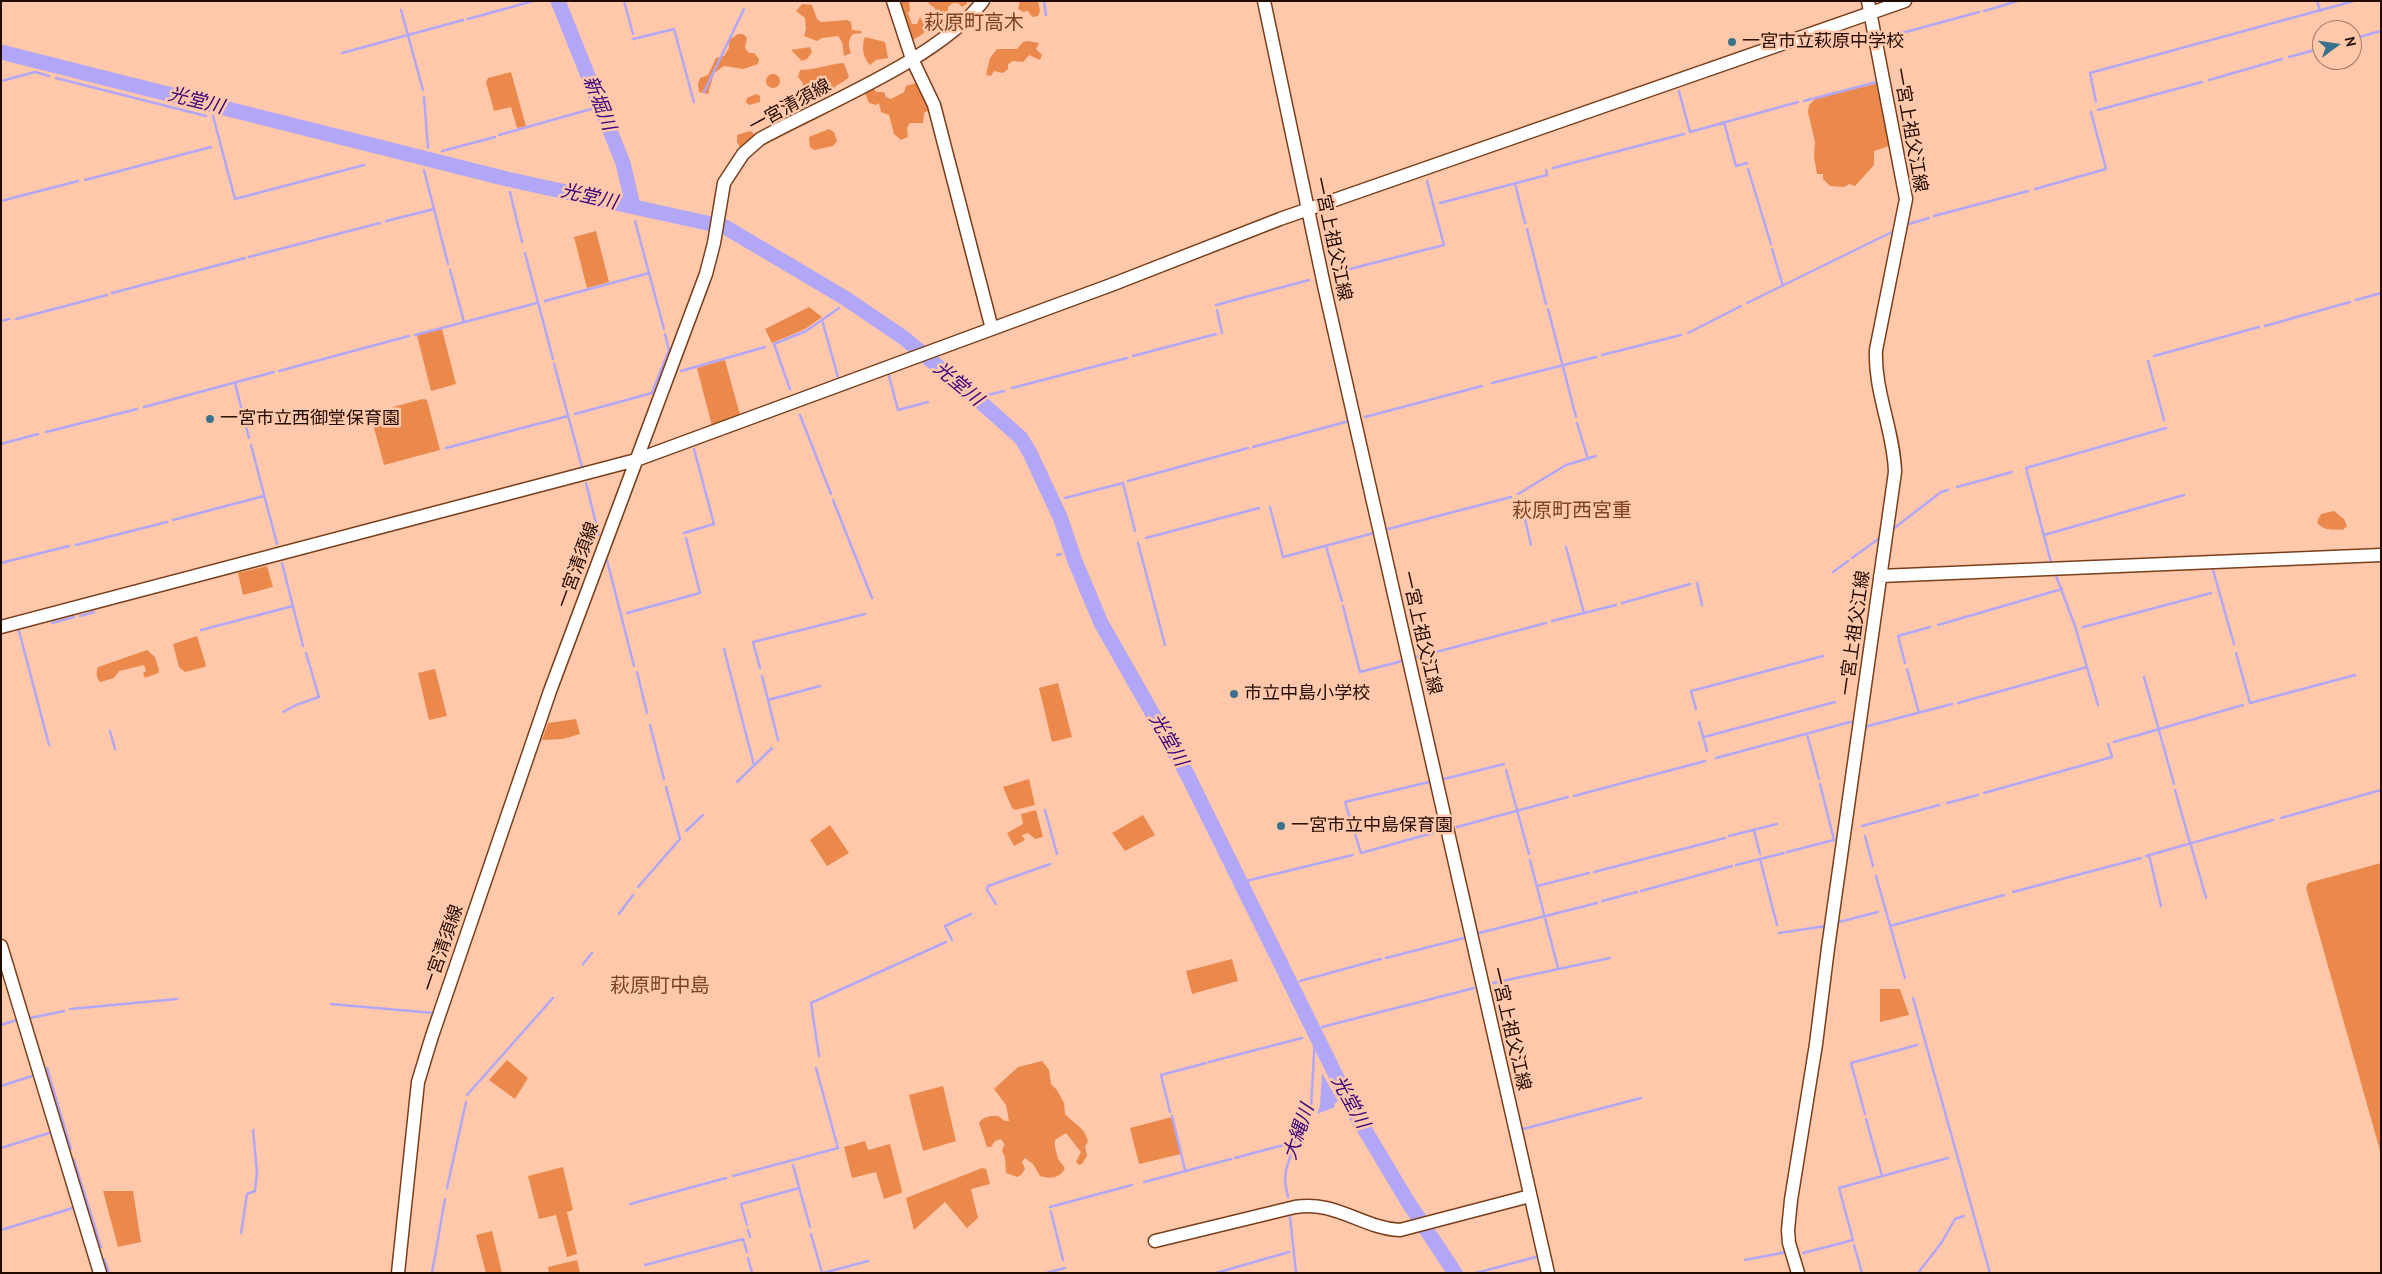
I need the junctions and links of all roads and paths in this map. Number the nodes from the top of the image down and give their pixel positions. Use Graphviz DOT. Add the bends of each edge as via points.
graph roads {
  1 [pos="893,1"];
  2 [pos="984,1"];
  3 [pos="1264,1"];
  4 [pos="1905,1"];
  5 [pos="1869,7"];
  6 [pos="912,59"];
  7 [pos="1308,210"];
  8 [pos="992,329"];
  9 [pos="636,460"];
  10 [pos="2381,555"];
  11 [pos="1880,576"];
  12 [pos="1,627"];
  13 [pos="1,946"];
  14 [pos="1530,1196"];
  15 [pos="1155,1241"];
  16 [pos="100,1273"];
  17 [pos="398,1273"];
  18 [pos="1548,1273"];
  19 [pos="1798,1273"];
  1 -- 6 [label="main road"];
  2 -- 6 [label="main road, 一宮清須線" via="958,27"];
  3 -- 7 [label="main road, 一宮上祖父江線"];
  4 -- 5 [label="main road"];
  5 -- 7 [label="main road"];
  5 -- 11 [label="main road, 一宮上祖父江線" via="1906,198 1876,350 1894,472"];
  6 -- 8 [label="main road" via="934,105"];
  6 -- 9 [label="main road, 一宮清須線" via="760,139 743,154 724,183 706,274"];
  7 -- 8 [label="main road"];
  7 -- 14 [label="main road, 一宮上祖父江線"];
  8 -- 9 [label="main road"];
  9 -- 12 [label="main road"];
  9 -- 17 [label="main road, 一宮清須線" via="550,691 421,1072"];
  10 -- 11 [label="main road"];
  11 -- 19 [label="main road, 一宮上祖父江線" via="1816,1044 1791,1200 1789,1243"];
  13 -- 16 [label="main road"];
  14 -- 15 [label="main road" via="1400,1230 1387,1229 1314,1205"];
  14 -- 18 [label="main road, 一宮上祖父江線"];
}
